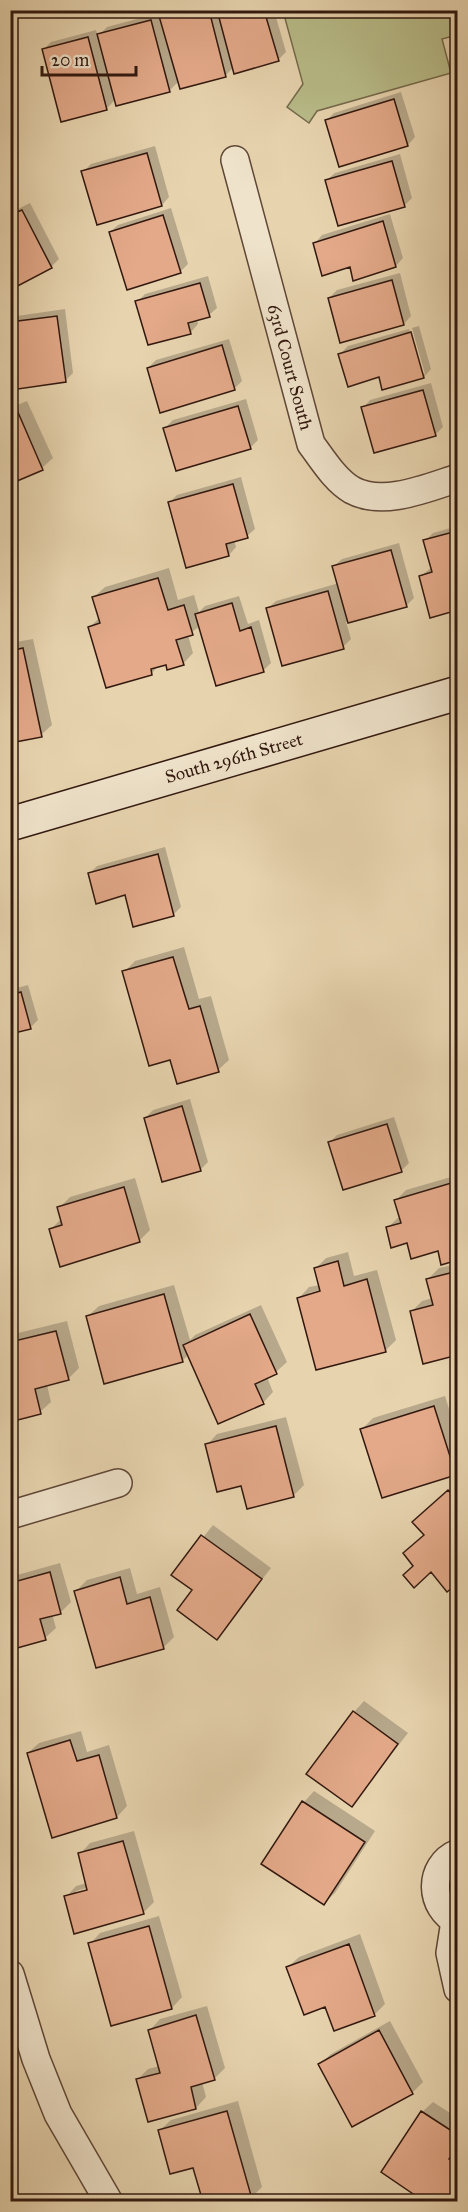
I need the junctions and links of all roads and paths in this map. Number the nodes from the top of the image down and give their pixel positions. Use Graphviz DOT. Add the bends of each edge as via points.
graph roads {
  1 [pos="235,160"];
  2 [pos="458,478"];
  3 [pos="458,693"];
  4 [pos="10,824"];
  5 [pos="118,1483"];
  6 [pos="10,1515"];
  7 [pos="458,1853"];
  8 [pos="456,1921"];
  9 [pos="10,1974"];
  10 [pos="458,1989"];
  11 [pos="109,2202"];
  1 -- 2 [label="street, 63rd Court South" via="311,444 332,472 353,490 384,497"];
  3 -- 4 [label="street, South 296th Street"];
  5 -- 6 [label="street"];
  7 -- 8 [label="street" via="442,1864 434,1889 444,1913"];
  8 -- 10 [label="street" via="450,1953"];
  9 -- 11 [label="street" via="50,2095 64,2127"];
}
